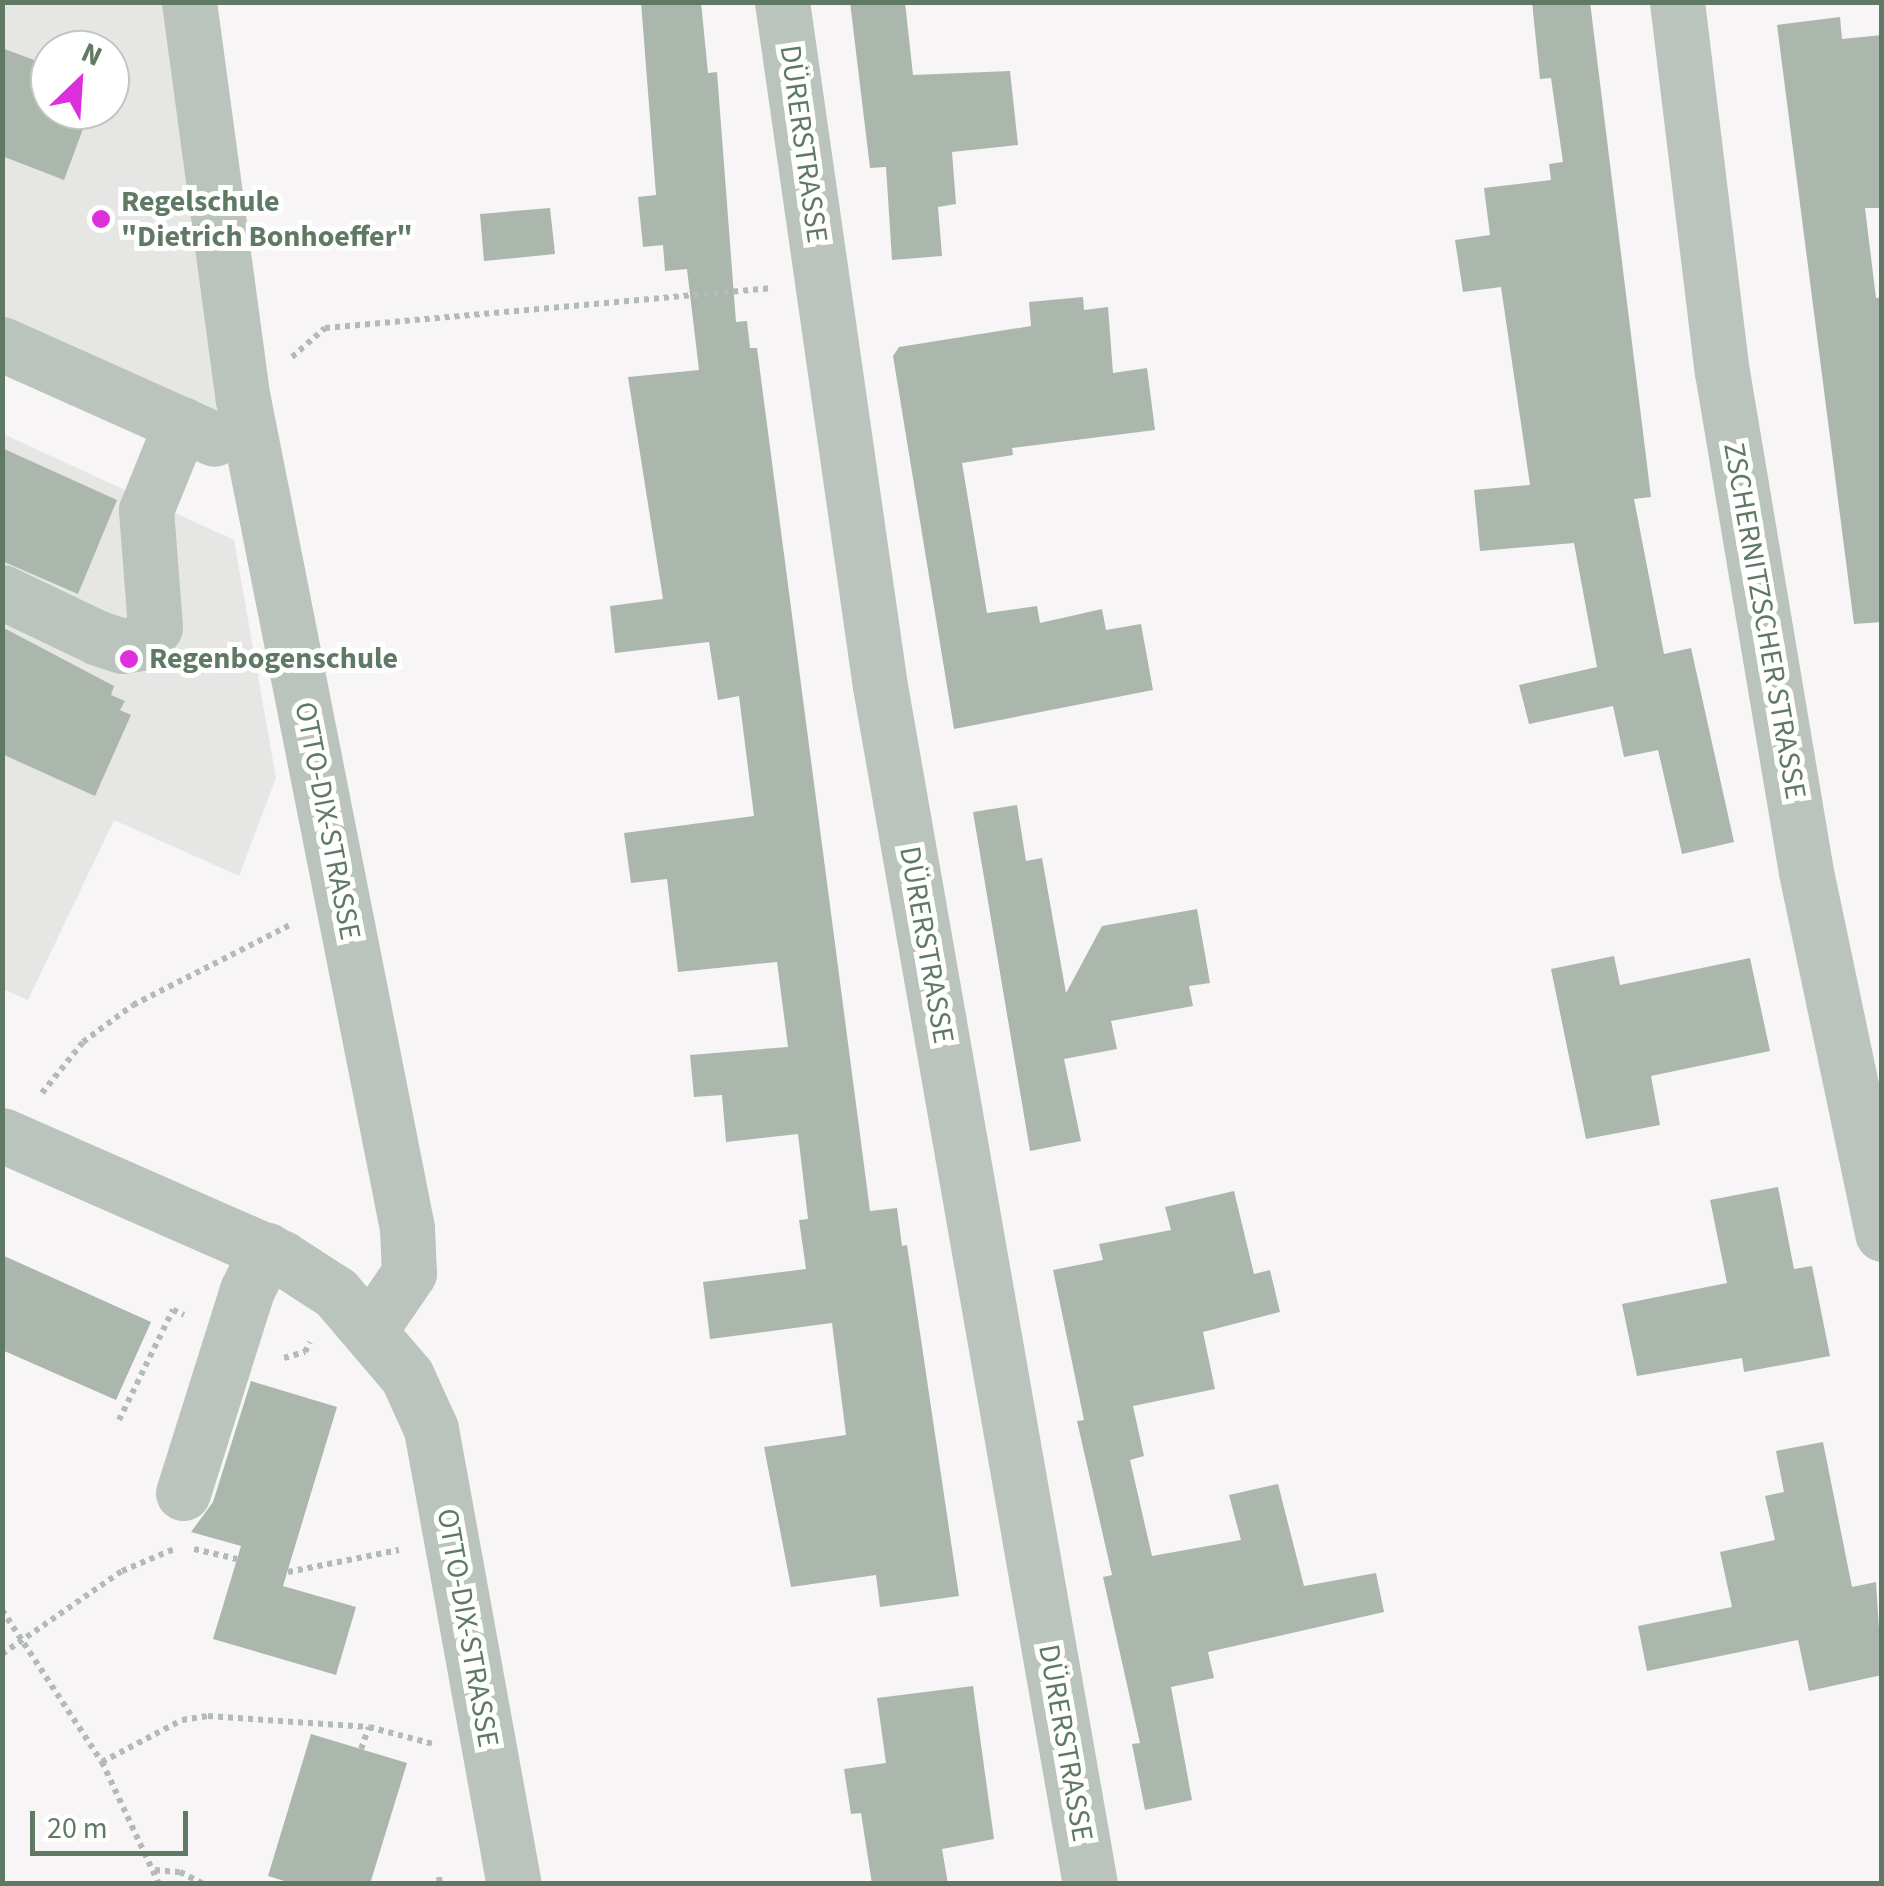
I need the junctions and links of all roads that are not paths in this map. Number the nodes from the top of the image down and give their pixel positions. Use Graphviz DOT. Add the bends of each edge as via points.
graph roads {
  1 [pos="190,2"];
  2 [pos="782,2"];
  3 [pos="1677,2"];
  4 [pos="2,344"];
  5 [pos="181,424"];
  6 [pos="254,454"];
  7 [pos="2,592"];
  8 [pos="11,1139"];
  9 [pos="1882,1234"];
  10 [pos="266,1250"];
  11 [pos="370,1330"];
  12 [pos="183,1493"];
  13 [pos="514,1884"];
  14 [pos="1090,1884"];
  1 -- 6 [label="street, OTTO-DIX-STRASSE"];
  2 -- 14 [label="street, DÜRERSTRASSE" via="880,686"];
  3 -- 9 [label="street, ZSCHERNITZSCHER STRASSE" via="1722,372 1806,872"];
  4 -- 5 [label="street"];
  5 -- 6 [label="street"];
  5 -- 7 [label="street" via="146,510 154,627 141,643 122,646 98,638"];
  6 -- 11 [label="street, OTTO-DIX-STRASSE" via="407,1228 409,1273"];
  8 -- 10 [label="street, OTTO-DIX-STRASSE"];
  10 -- 11 [label="street, OTTO-DIX-STRASSE" via="336,1293"];
  10 -- 12 [label="street"];
  11 -- 13 [label="street, OTTO-DIX-STRASSE" via="407,1376 431,1429"];
}
